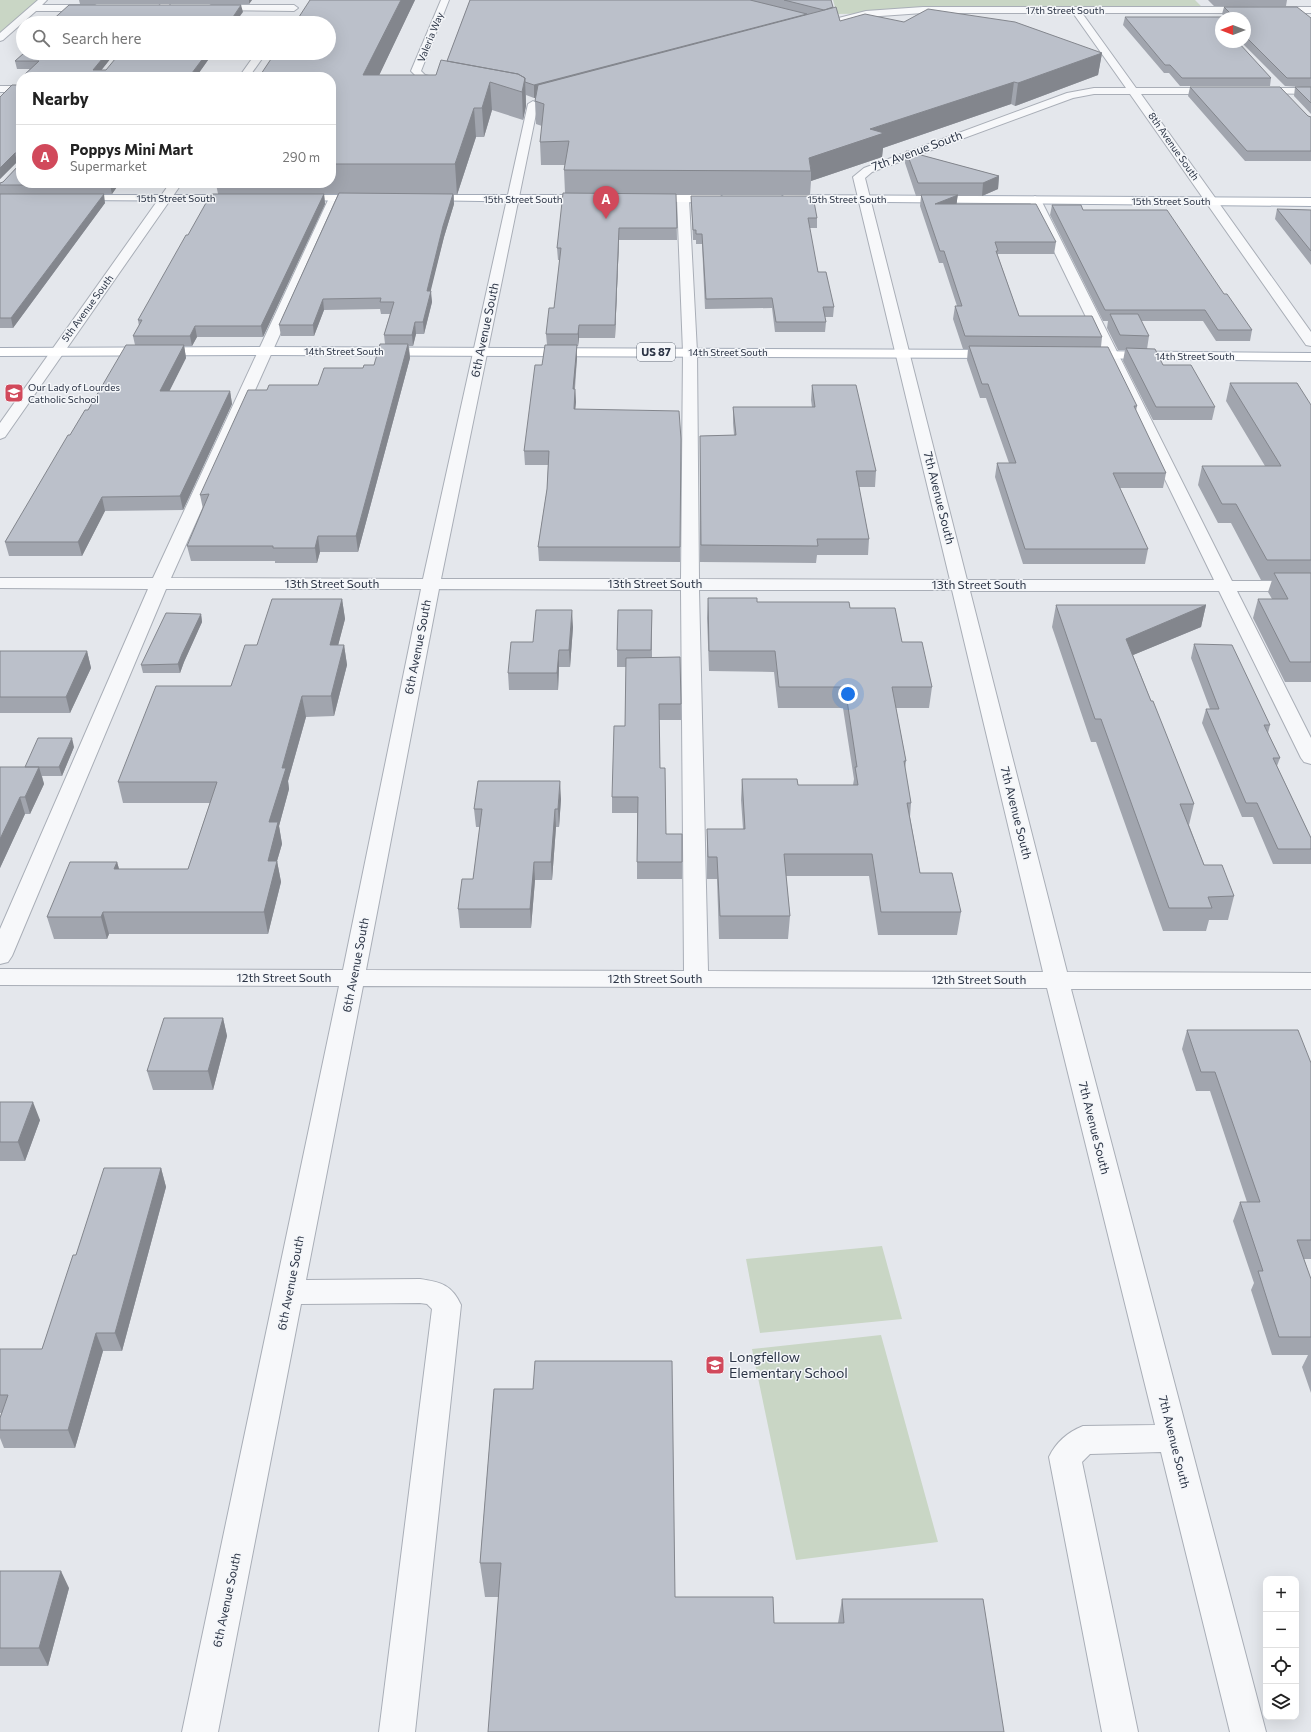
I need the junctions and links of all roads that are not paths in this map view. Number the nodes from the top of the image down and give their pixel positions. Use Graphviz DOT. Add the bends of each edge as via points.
graph roads {
  1 [pos="43,0"];
  2 [pos="170,0"];
  3 [pos="300,0"];
  4 [pos="445,0"];
  5 [pos="1195,0"];
  6 [pos="34,8"];
  7 [pos="102,8"];
  8 [pos="147,8"];
  9 [pos="162,8"];
  10 [pos="178,8"];
  11 [pos="201,8"];
  12 [pos="294,8"];
  13 [pos="1204,9"];
  14 [pos="1076,10"];
  15 [pos="1311,10"];
  16 [pos="25,16"];
  17 [pos="155,16"];
  18 [pos="288,16"];
  19 [pos="1212,18"];
  20 [pos="806,21"];
  21 [pos="16,24"];
  22 [pos="821,25"];
  23 [pos="798,31"];
  24 [pos="0,38"];
  25 [pos="256,60"];
  26 [pos="248,72"];
  27 [pos="1272,80"];
  28 [pos="460,86"];
  29 [pos="0,89"];
  30 [pos="16,89"];
  31 [pos="1134,91"];
  32 [pos="1228,91"];
  33 [pos="1243,91"];
  34 [pos="1282,91"];
  35 [pos="1311,92"];
  36 [pos="523,98"];
  37 [pos="1292,102"];
  38 [pos="173,188"];
  39 [pos="63,198"];
  40 [pos="250,198"];
  41 [pos="281,198"];
  42 [pos="335,198"];
  43 [pos="381,198"];
  44 [pos="412,198"];
  45 [pos="166,199"];
  46 [pos="513,199"];
  47 [pos="606,199"];
  48 [pos="637,199"];
  49 [pos="683,199"];
  50 [pos="730,199"];
  51 [pos="769,199"];
  52 [pos="863,199"];
  53 [pos="1035,200"];
  54 [pos="1213,201"];
  55 [pos="1311,202"];
  56 [pos="1311,342"];
  57 [pos="264,351"];
  58 [pos="0,352"];
  59 [pos="56,352"];
  60 [pos="480,352"];
  61 [pos="690,352"];
  62 [pos="902,354"];
  63 [pos="1012,354"];
  64 [pos="1067,355"];
  65 [pos="1114,355"];
  66 [pos="1311,357"];
  67 [pos="0,434"];
  68 [pos="160,582"];
  69 [pos="0,583"];
  70 [pos="431,584"];
  71 [pos="690,584"];
  72 [pos="960,585"];
  73 [pos="1225,586"];
  74 [pos="1311,586"];
  75 [pos="1311,758"];
  76 [pos="0,956"];
  77 [pos="0,977"];
  78 [pos="353,978"];
  79 [pos="696,979"];
  80 [pos="1057,980"];
  81 [pos="1311,981"];
  82 [pos="290,1292"];
  83 [pos="1173,1438"];
  84 [pos="200,1732"];
  85 [pos="397,1732"];
  86 [pos="1120,1732"];
  87 [pos="1248,1732"];
  1 -- 6 [label="street"];
  2 -- 9 [label="street"];
  3 -- 12 [label="street"];
  4 -- 28 [label="street, Valeria Way" via="416,71 422,77"];
  5 -- 13 [label="street"];
  6 -- 7 [label="street"];
  6 -- 16 [label="street"];
  8 -- 9 [label="street"];
  9 -- 10 [label="street"];
  9 -- 17 [label="street"];
  11 -- 12 [label="street"];
  12 -- 18 [label="street"];
  13 -- 14 [label="street, 17th Street South"];
  13 -- 15 [label="street, 17th Street South"];
  13 -- 19 [label="street"];
  14 -- 22 [label="street, 17th Street South" via="888,12 866,14"];
  14 -- 31 [label="street, 8th Avenue South"];
  20 -- 22 [label="street"];
  21 -- 24 [label="street"];
  22 -- 23 [label="street, 17th Street South"];
  25 -- 26 [label="street"];
  27 -- 34 [label="street"];
  29 -- 30 [label="street"];
  31 -- 32 [label="street"];
  31 -- 52 [label="street, 7th Avenue South" via="1094,91 1071,95 868,170 858,177"];
  31 -- 54 [label="street, 8th Avenue South"];
  33 -- 34 [label="street"];
  34 -- 35 [label="street"];
  34 -- 37 [label="street"];
  36 -- 46 [label="street, 6th Avenue South" via="537,103"];
  38 -- 45 [label="street, 5th Avenue South"];
  39 -- 45 [label="main road, 15th Street South"];
  40 -- 45 [label="main road, 15th Street South"];
  41 -- 42 [label="main road"];
  42 -- 43 [label="main road"];
  42 -- 57 [label="street"];
  44 -- 46 [label="main road, 15th Street South"];
  45 -- 59 [label="street, 5th Avenue South"];
  46 -- 47 [label="main road, 15th Street South"];
  46 -- 60 [label="street, 6th Avenue South"];
  48 -- 49 [label="main road"];
  49 -- 50 [label="main road"];
  49 -- 61 [label="street"];
  51 -- 52 [label="main road, 15th Street South"];
  52 -- 53 [label="main road, 15th Street South"];
  52 -- 62 [label="street, 7th Avenue South"];
  53 -- 54 [label="main road, 15th Street South"];
  53 -- 65 [label="street"];
  54 -- 55 [label="main road, 15th Street South"];
  54 -- 56 [label="street, 8th Avenue South"];
  57 -- 59 [label="main road, 14th Street South / US 87"];
  57 -- 60 [label="main road, 14th Street South / US 87"];
  57 -- 68 [label="street"];
  58 -- 59 [label="main road, 14th Street South / US 87"];
  59 -- 67 [label="street, 5th Avenue South"];
  60 -- 61 [label="main road, 14th Street South / US 87"];
  60 -- 70 [label="street, 6th Avenue South"];
  61 -- 62 [label="main road, 14th Street South / US 87"];
  61 -- 71 [label="street"];
  62 -- 63 [label="main road, 14th Street South / US 87"];
  62 -- 72 [label="street, 7th Avenue South"];
  64 -- 65 [label="main road, 14th Street South"];
  65 -- 66 [label="main road, 14th Street South"];
  65 -- 73 [label="street"];
  68 -- 69 [label="street, 13th Street South"];
  68 -- 70 [label="street, 13th Street South"];
  68 -- 76 [label="street"];
  70 -- 71 [label="street, 13th Street South"];
  70 -- 78 [label="street, 6th Avenue South"];
  71 -- 72 [label="street, 13th Street South"];
  71 -- 79 [label="street"];
  72 -- 73 [label="street, 13th Street South"];
  72 -- 80 [label="street, 7th Avenue South"];
  73 -- 74 [label="street, 13th Street South"];
  73 -- 75 [label="street"];
  77 -- 78 [label="street, 12th Street South"];
  78 -- 79 [label="street, 12th Street South"];
  78 -- 82 [label="street, 6th Avenue South"];
  79 -- 80 [label="street, 12th Street South"];
  80 -- 81 [label="street, 12th Street South"];
  80 -- 83 [label="street, 7th Avenue South"];
  82 -- 84 [label="street, 6th Avenue South"];
  82 -- 85 [label="street" via="420,1291 435,1293 447,1305"];
  83 -- 86 [label="street" via="1083,1440 1064,1457"];
  83 -- 87 [label="street, 7th Avenue South"];
}
